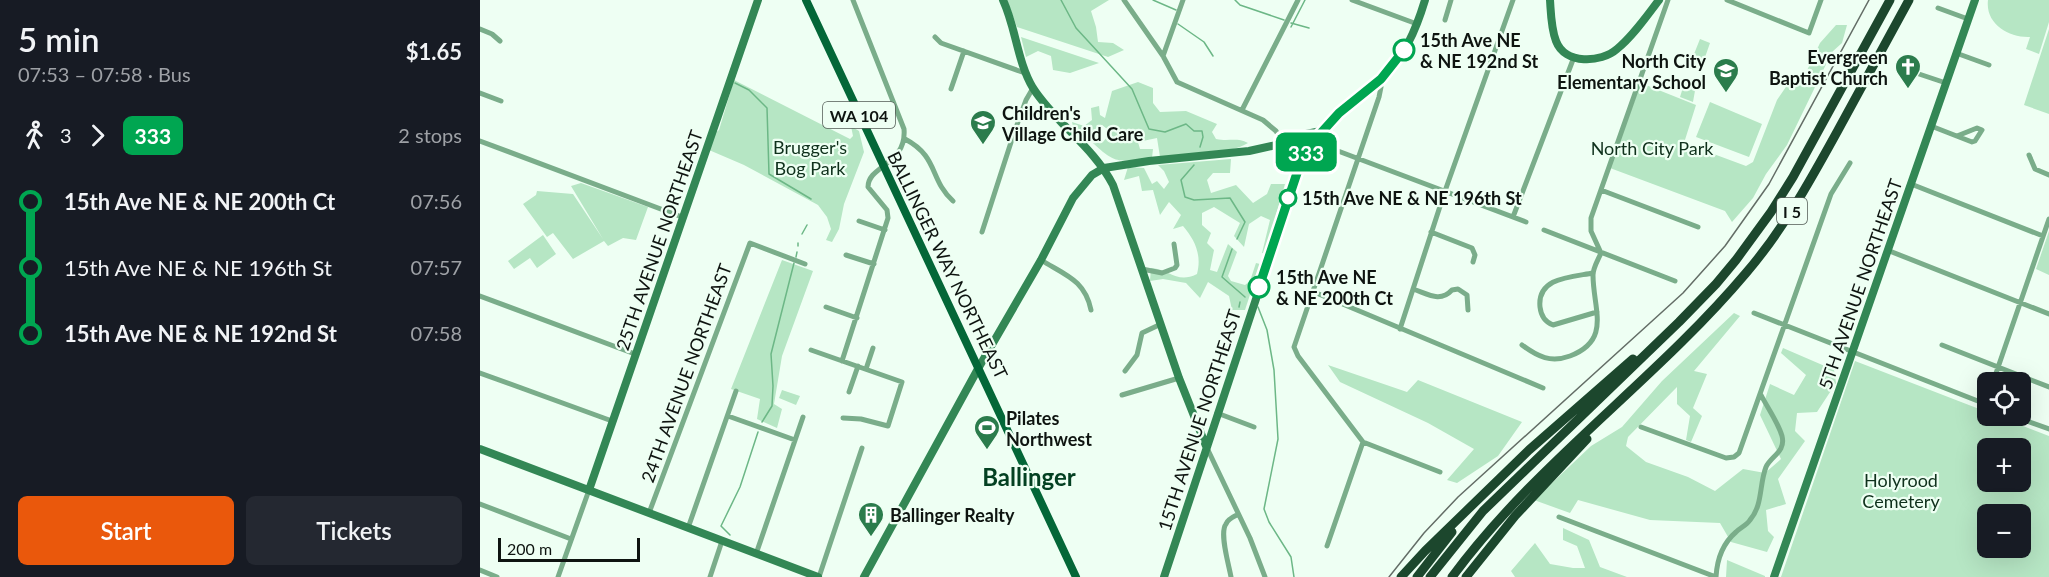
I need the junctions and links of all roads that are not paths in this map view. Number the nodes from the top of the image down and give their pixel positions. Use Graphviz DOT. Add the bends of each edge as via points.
graph roads {
  1 [pos="758,0"];
  2 [pos="806,0"];
  3 [pos="853,0"];
  4 [pos="1003,0"];
  5 [pos="1124,0"];
  6 [pos="1183,0"];
  7 [pos="1298,0"];
  8 [pos="1352,0"];
  9 [pos="1425,0"];
  10 [pos="1451,0"];
  11 [pos="1513,0"];
  12 [pos="1550,0"];
  13 [pos="1659,0"];
  14 [pos="1668,0"];
  15 [pos="1726,0"];
  16 [pos="1821,0"];
  17 [pos="1890,0"];
  18 [pos="1909,0"];
  19 [pos="1975,0"];
  20 [pos="1938,8"];
  21 [pos="1968,19"];
  22 [pos="1444,20"];
  23 [pos="1417,24"];
  24 [pos="480,30"];
  25 [pos="935,37"];
  26 [pos="500,41"];
  27 [pos="964,51"];
  28 [pos="1956,53"];
  29 [pos="1163,56"];
  30 [pos="1574,57"];
  31 [pos="1989,65"];
  32 [pos="1904,69"];
  33 [pos="1025,73"];
  34 [pos="1376,82"];
  35 [pos="1946,83"];
  36 [pos="1034,88"];
  37 [pos="951,89"];
  38 [pos="480,93"];
  39 [pos="501,101"];
  40 [pos="1242,110"];
  41 [pos="1931,126"];
  42 [pos="1321,131"];
  43 [pos="1957,136"];
  44 [pos="905,139"];
  45 [pos="480,141"];
  46 [pos="1295,141"];
  47 [pos="1283,143"];
  48 [pos="1311,144"];
  49 [pos="1338,151"];
  50 [pos="2029,155"];
  51 [pos="1357,158"];
  52 [pos="1850,164"];
  53 [pos="883,168"];
  54 [pos="1104,168"];
  55 [pos="2049,175"];
  56 [pos="1911,184"];
  57 [pos="1601,190"];
  58 [pos="1444,191"];
  59 [pos="953,201"];
  60 [pos="682,217"];
  61 [pos="1513,217"];
  62 [pos="2049,219"];
  63 [pos="859,221"];
  64 [pos="1526,222"];
  65 [pos="1698,227"];
  66 [pos="885,230"];
  67 [pos="1544,230"];
  68 [pos="982,232"];
  69 [pos="1431,232"];
  70 [pos="2043,236"];
  71 [pos="1174,244"];
  72 [pos="1887,250"];
  73 [pos="1601,253"];
  74 [pos="846,255"];
  75 [pos="1041,260"];
  76 [pos="1473,262"];
  77 [pos="805,264"];
  78 [pos="874,264"];
  79 [pos="1142,269"];
  80 [pos="1593,273"];
  81 [pos="1675,281"];
  82 [pos="1413,289"];
  83 [pos="1314,292"];
  84 [pos="480,296"];
  85 [pos="2020,303"];
  86 [pos="826,307"];
  87 [pos="1091,310"];
  88 [pos="1468,310"];
  89 [pos="1597,312"];
  90 [pos="1754,313"];
  91 [pos="2049,314"];
  92 [pos="857,318"];
  93 [pos="1679,322"];
  94 [pos="1161,324"];
  95 [pos="1784,325"];
  96 [pos="1400,329"];
  97 [pos="1522,345"];
  98 [pos="1942,345"];
  99 [pos="873,348"];
  100 [pos="811,350"];
  101 [pos="1852,351"];
  102 [pos="635,354"];
  103 [pos="842,361"];
  104 [pos="858,366"];
  105 [pos="979,367"];
  106 [pos="1998,367"];
  107 [pos="866,369"];
  108 [pos="1125,371"];
  109 [pos="1996,372"];
  110 [pos="480,373"];
  111 [pos="1179,378"];
  112 [pos="2049,387"];
  113 [pos="1543,388"];
  114 [pos="736,391"];
  115 [pos="1631,391"];
  116 [pos="849,392"];
  117 [pos="1122,395"];
  118 [pos="1761,395"];
  119 [pos="1977,399"];
  120 [pos="1193,414"];
  121 [pos="728,416"];
  122 [pos="1216,416"];
  123 [pos="803,417"];
  124 [pos="843,418"];
  125 [pos="612,421"];
  126 [pos="2031,422"];
  127 [pos="1641,427"];
  128 [pos="1254,428"];
  129 [pos="2049,429"];
  130 [pos="795,440"];
  131 [pos="1363,442"];
  132 [pos="1206,446"];
  133 [pos="862,448"];
  134 [pos="480,449"];
  135 [pos="1440,472"];
  136 [pos="589,490"];
  137 [pos="480,504"];
  138 [pos="1474,505"];
  139 [pos="649,513"];
  140 [pos="1237,514"];
  141 [pos="1559,518"];
  142 [pos="688,528"];
  143 [pos="571,539"];
  144 [pos="722,541"];
  145 [pos="1327,546"];
  146 [pos="756,554"];
  147 [pos="480,570"];
  148 [pos="1469,574"];
  149 [pos="497,577"];
  150 [pos="558,577"];
  151 [pos="710,577"];
  152 [pos="819,577"];
  153 [pos="864,577"];
  154 [pos="1076,577"];
  155 [pos="1164,577"];
  156 [pos="1231,577"];
  157 [pos="1264,577"];
  158 [pos="1401,577"];
  159 [pos="1418,577"];
  160 [pos="1430,577"];
  161 [pos="1452,577"];
  162 [pos="1716,577"];
  163 [pos="1774,577"];
  1 -- 60 [label="street, 25TH AVENUE NORTHEAST"];
  2 -- 53 [label="main road, BALLINGER WAY NORTHEAST / WA 104"];
  3 -- 44 [label="street"];
  4 -- 33 [label="street"];
  5 -- 29 [label="street"];
  6 -- 29 [label="street"];
  7 -- 40 [label="street"];
  8 -- 23 [label="street"];
  9 -- 23 [label="street, 15TH AVENUE NORTHEAST"];
  10 -- 22 [label="street"];
  11 -- 58 [label="street"];
  12 -- 30 [label="street" via="1557,44"];
  13 -- 30 [label="street" via="1611,54 1597,60"];
  14 -- 57 [label="street"];
  15 -- 16 [label="street" via="1809,33"];
  17 -- 93 [label="highway, I 5" via="1776,204 1729,268"];
  18 -- 115 [label="highway, I 5" via="1778,232 1748,272"];
  19 -- 21 [label="street, 5TH AVENUE NORTHEAST"];
  20 -- 21 [label="street"];
  21 -- 28 [label="street, 5TH AVENUE NORTHEAST"];
  23 -- 34 [label="street, 15TH AVENUE NORTHEAST" via="1398,60"];
  24 -- 26 [label="street"];
  25 -- 27 [label="street"];
  27 -- 33 [label="street"];
  27 -- 37 [label="street"];
  28 -- 31 [label="street"];
  28 -- 35 [label="street, 5TH AVENUE NORTHEAST"];
  29 -- 40 [label="street" via="1181,85"];
  30 -- 61 [label="street"];
  32 -- 35 [label="street"];
  33 -- 36 [label="street"];
  34 -- 42 [label="street, 15TH AVENUE NORTHEAST"];
  34 -- 51 [label="street" via="1381,87 1379,97"];
  35 -- 41 [label="street, 5TH AVENUE NORTHEAST"];
  36 -- 54 [label="street"];
  36 -- 68 [label="street" via="1014,133"];
  38 -- 39 [label="street"];
  40 -- 47 [label="street" via="1272,126"];
  41 -- 43 [label="street"];
  41 -- 56 [label="street, 5TH AVENUE NORTHEAST"];
  42 -- 46 [label="street" via="1301,135"];
  42 -- 48 [label="street, 15TH AVENUE NORTHEAST"];
  44 -- 53 [label="street" via="896,156"];
  44 -- 59 [label="street" via="928,157 944,193"];
  45 -- 60 [label="street"];
  46 -- 47 [label="street"];
  46 -- 48 [label="street"];
  47 -- 54 [label="street"];
  48 -- 122 [label="street, 15TH AVENUE NORTHEAST" via="1294,180"];
  49 -- 51 [label="street"];
  50 -- 55 [label="street" via="2035,170"];
  51 -- 58 [label="street"];
  51 -- 83 [label="street"];
  52 -- 95 [label="street" via="1831,194"];
  53 -- 66 [label="street" via="871,176 868,188 887,210"];
  53 -- 105 [label="main road, BALLINGER WAY NORTHEAST / WA 104"];
  54 -- 75 [label="street" via="1080,187"];
  54 -- 79 [label="street"];
  56 -- 70 [label="street"];
  56 -- 72 [label="street, 5TH AVENUE NORTHEAST"];
  57 -- 65 [label="street"];
  57 -- 73 [label="street" via="1591,218 1591,231"];
  58 -- 61 [label="street"];
  58 -- 69 [label="street"];
  60 -- 102 [label="street, 25TH AVENUE NORTHEAST"];
  61 -- 64 [label="street"];
  62 -- 70 [label="street"];
  63 -- 66 [label="street"];
  66 -- 78 [label="street"];
  67 -- 73 [label="street"];
  69 -- 76 [label="street" via="1472,248"];
  69 -- 82 [label="street"];
  70 -- 85 [label="street"];
  71 -- 79 [label="street" via="1175,268 1162,273"];
  72 -- 85 [label="street"];
  72 -- 101 [label="street, 5TH AVENUE NORTHEAST"];
  73 -- 80 [label="street"];
  73 -- 81 [label="street"];
  74 -- 78 [label="street"];
  75 -- 87 [label="street" via="1079,284 1086,292"];
  75 -- 105 [label="street"];
  77 -- 139 [label="street, 24TH AVENUE NORTHEAST" via="750,243"];
  78 -- 92 [label="street"];
  79 -- 94 [label="street"];
  80 -- 89 [label="street"];
  80 -- 89 [label="street" via="1549,284 1540,295 1540,311 1553,325"];
  82 -- 88 [label="street" via="1440,298 1458,290 1467,295"];
  82 -- 96 [label="street"];
  83 -- 96 [label="street"];
  83 -- 131 [label="street" via="1294,347"];
  84 -- 102 [label="street"];
  85 -- 91 [label="street"];
  85 -- 106 [label="street"];
  86 -- 92 [label="street"];
  89 -- 97 [label="street" via="1594,338 1575,354 1550,360"];
  90 -- 95 [label="street"];
  92 -- 103 [label="street"];
  93 -- 138 [label="highway" via="1529,450"];
  93 -- 160 [label="highway, I 5" via="1489,505"];
  94 -- 108 [label="street" via="1142,333 1137,355"];
  94 -- 111 [label="street"];
  95 -- 101 [label="street"];
  95 -- 118 [label="street"];
  96 -- 113 [label="street"];
  98 -- 106 [label="street"];
  99 -- 107 [label="street"];
  100 -- 103 [label="street"];
  101 -- 119 [label="street"];
  101 -- 163 [label="street, 5TH AVENUE NORTHEAST"];
  102 -- 125 [label="street, 25TH AVENUE NORTHEAST"];
  103 -- 104 [label="street"];
  104 -- 107 [label="street"];
  104 -- 116 [label="street"];
  105 -- 153 [label="street"];
  105 -- 154 [label="main road, BALLINGER WAY NORTHEAST / WA 104"];
  106 -- 109 [label="street"];
  106 -- 112 [label="street"];
  107 -- 124 [label="street" via="903,382 888,426"];
  110 -- 125 [label="street"];
  111 -- 117 [label="street"];
  111 -- 120 [label="street"];
  114 -- 121 [label="street"];
  115 -- 148 [label="highway" via="1515,516"];
  115 -- 161 [label="highway, I 5" via="1499,520"];
  118 -- 127 [label="street" via="1734,457 1726,458"];
  118 -- 162 [label="street" via="1782,436 1782,446 1767,466 1759,505 1722,548"];
  120 -- 122 [label="street" via="1204,422"];
  120 -- 132 [label="street"];
  121 -- 130 [label="street"];
  121 -- 142 [label="street"];
  122 -- 128 [label="street"];
  122 -- 132 [label="street, 15TH AVENUE NORTHEAST"];
  123 -- 130 [label="street"];
  125 -- 136 [label="street, 25TH AVENUE NORTHEAST"];
  126 -- 129 [label="street"];
  130 -- 146 [label="street"];
  131 -- 135 [label="street"];
  131 -- 145 [label="street"];
  132 -- 140 [label="street"];
  132 -- 155 [label="street, 15TH AVENUE NORTHEAST"];
  133 -- 152 [label="street"];
  134 -- 136 [label="street"];
  136 -- 139 [label="street"];
  136 -- 143 [label="street"];
  137 -- 143 [label="street"];
  138 -- 158 [label="highway"];
  138 -- 159 [label="highway"];
  139 -- 142 [label="street"];
  140 -- 156 [label="street" via="1224,526 1223,534"];
  140 -- 157 [label="street"];
  141 -- 162 [label="street"];
  142 -- 144 [label="street"];
  143 -- 150 [label="street"];
  144 -- 146 [label="street"];
  144 -- 151 [label="street"];
  146 -- 152 [label="street"];
  147 -- 149 [label="street"];
}
